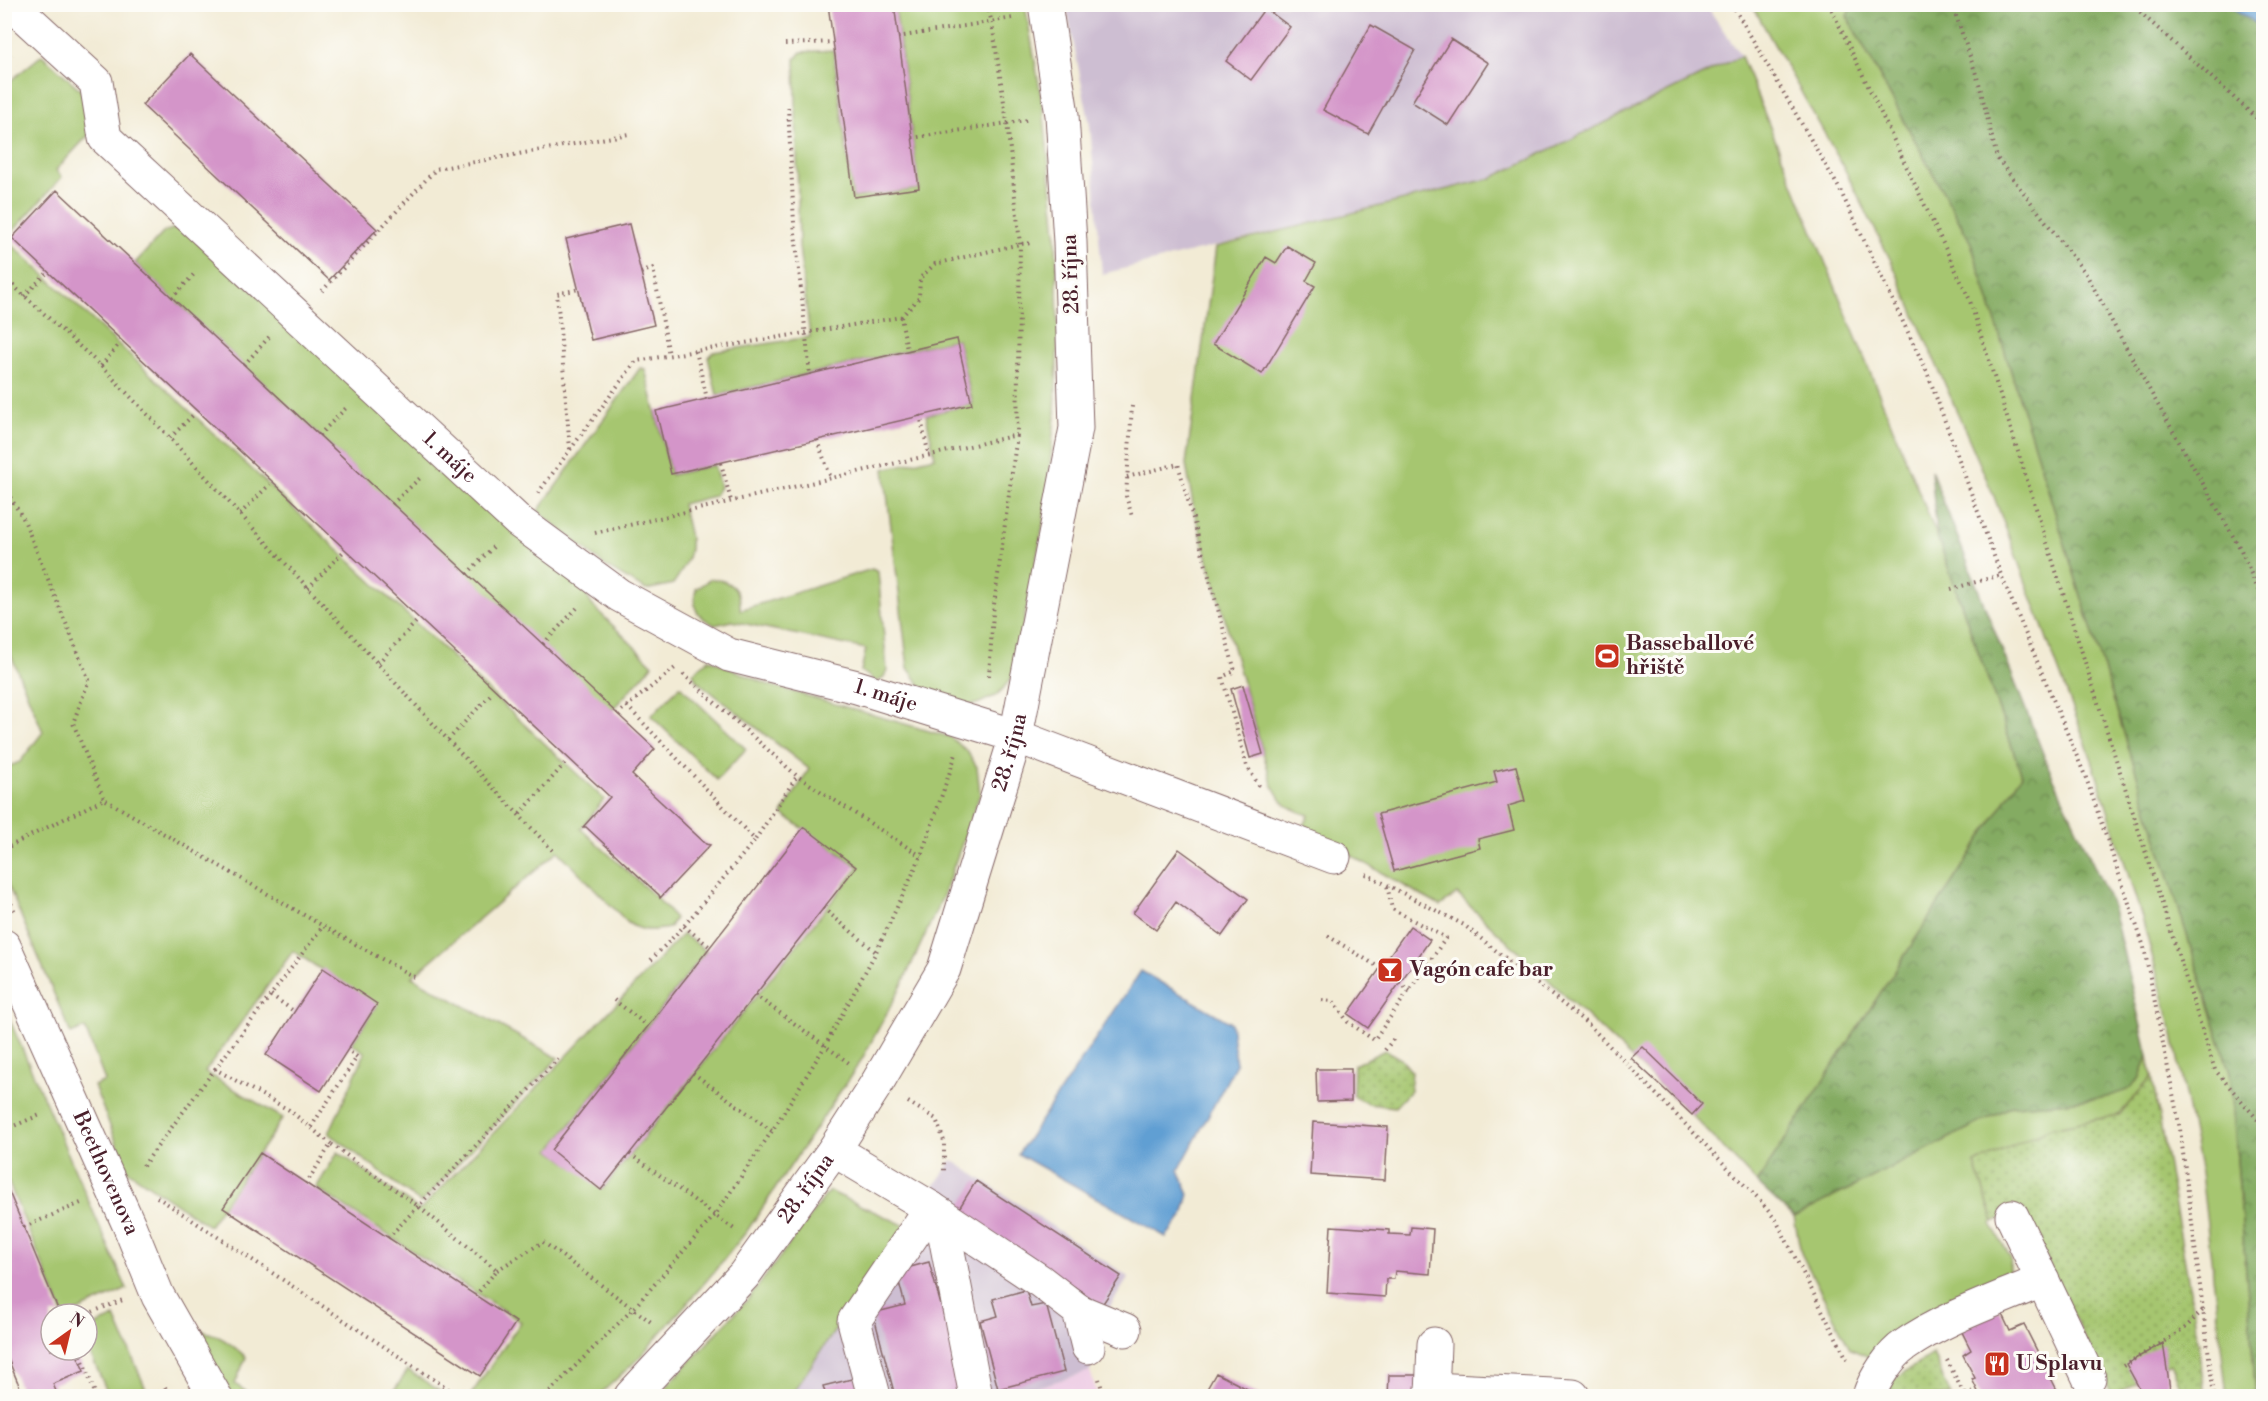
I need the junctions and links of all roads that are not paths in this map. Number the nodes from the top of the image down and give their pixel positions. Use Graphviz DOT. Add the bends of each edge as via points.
graph roads {
  1 [pos="11,4"];
  2 [pos="1046,8"];
  3 [pos="1016,736"];
  4 [pos="1334,857"];
  5 [pos="12,933"];
  6 [pos="834,1150"];
  7 [pos="936,1211"];
  8 [pos="2012,1216"];
  9 [pos="2043,1280"];
  10 [pos="1079,1311"];
  11 [pos="1125,1330"];
  12 [pos="1434,1344"];
  13 [pos="1088,1347"];
  14 [pos="2102,1375"];
  15 [pos="975,1391"];
  16 [pos="1432,1393"];
  17 [pos="215,1396"];
  18 [pos="631,1396"];
  19 [pos="874,1396"];
  20 [pos="1573,1396"];
  21 [pos="1869,1396"];
  1 -- 3 [label="street, 1. máje" via="96,82 105,138 518,521 620,595 729,655 857,687"];
  2 -- 3 [label="street, 28. října" via="1062,115 1076,428"];
  3 -- 4 [label="street, 1. máje"];
  3 -- 6 [label="street, 28. října" via="944,969"];
  5 -- 17 [label="street, Beethovenova" via="126,1180 158,1296"];
  6 -- 7 [label="street"];
  6 -- 18 [label="street, 28. října" via="744,1275"];
  7 -- 10 [label="street"];
  7 -- 15 [label="street"];
  7 -- 19 [label="street" via="854,1321"];
  8 -- 9 [label="street"];
  9 -- 14 [label="street"];
  9 -- 21 [label="street" via="1953,1318 1904,1345 1874,1380"];
  10 -- 11 [label="street"];
  10 -- 13 [label="street"];
  12 -- 16 [label="street"];
  16 -- 20 [label="street"];
}
